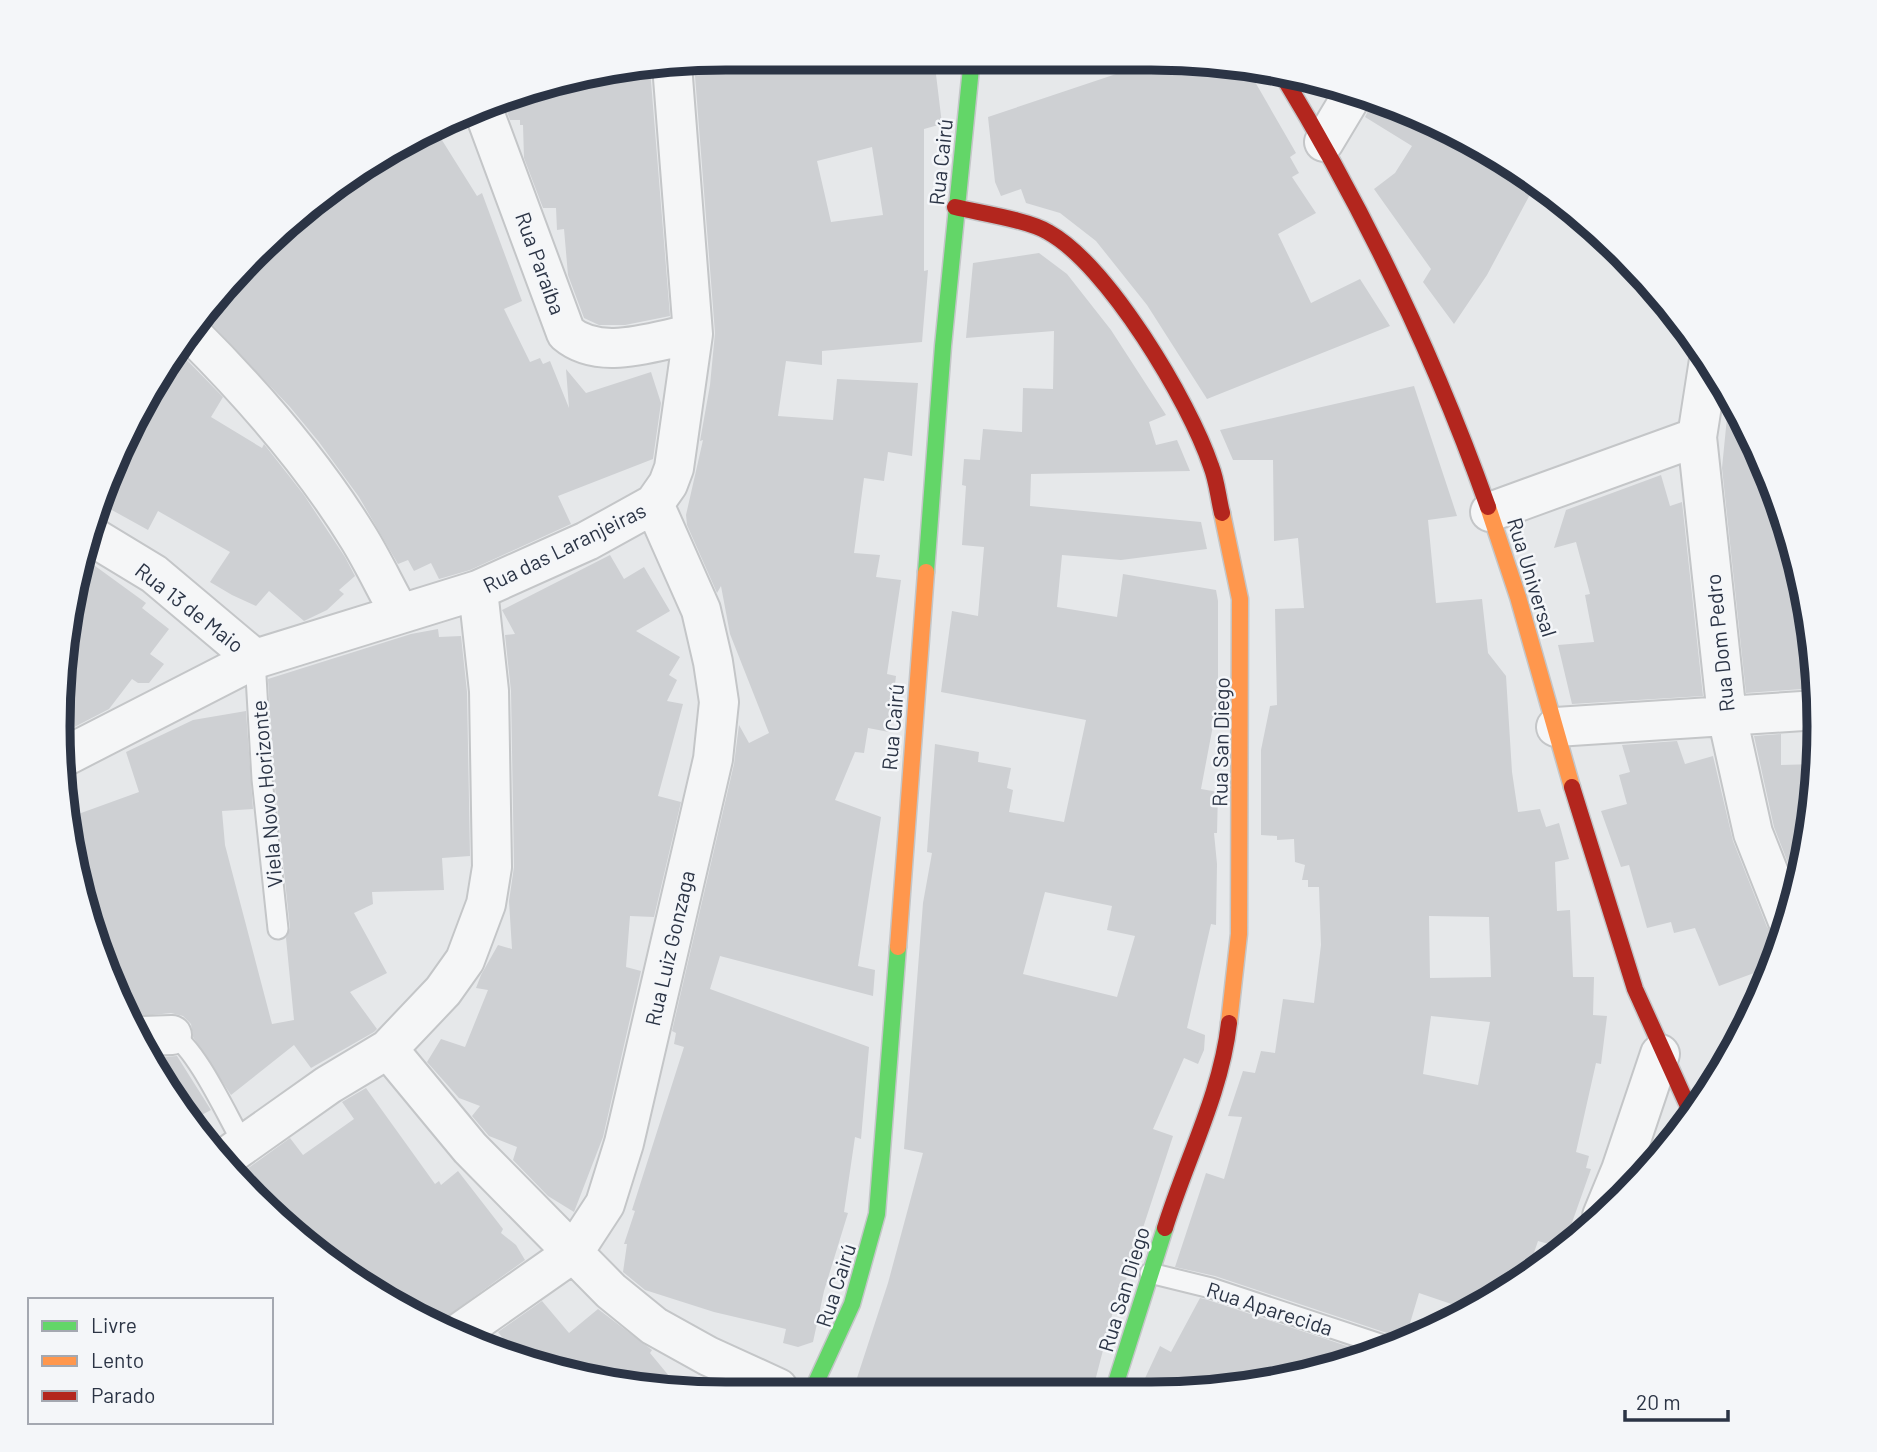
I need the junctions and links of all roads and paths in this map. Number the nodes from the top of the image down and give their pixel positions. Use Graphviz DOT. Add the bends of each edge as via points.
graph roads {
  1 [pos="971,70"];
  2 [pos="673,72"];
  3 [pos="1289,85"];
  4 [pos="1349,101"];
  5 [pos="485,116"];
  6 [pos="1324,142"];
  7 [pos="956,206"];
  8 [pos="693,334"];
  9 [pos="197,339"];
  10 [pos="1706,378"];
  11 [pos="1697,437"];
  12 [pos="654,504"];
  13 [pos="1490,512"];
  14 [pos="97,540"];
  15 [pos="478,590"];
  16 [pos="398,612"];
  17 [pos="255,659"];
  18 [pos="1807,711"];
  19 [pos="1727,716"];
  20 [pos="1556,727"];
  21 [pos="71,754"];
  22 [pos="1782,906"];
  23 [pos="278,929"];
  24 [pos="157,1036"];
  25 [pos="388,1049"];
  26 [pos="1660,1054"];
  27 [pos="1686,1104"];
  28 [pos="233,1152"];
  29 [pos="1611,1193"];
  30 [pos="573,1254"];
  31 [pos="1150,1273"];
  32 [pos="466,1328"];
  33 [pos="1373,1343"];
  34 [pos="765,1382"];
  35 [pos="816,1382"];
  36 [pos="1116,1382"];
  1 -- 7 [label="street, Rua Cairú"];
  2 -- 8 [label="street, Rua das Laranjeiras"];
  3 -- 6 [label="street, Rua Universal"];
  4 -- 6 [label="street"];
  5 -- 8 [label="street, Rua Paraíba" via="566,332 577,342 601,349"];
  6 -- 13 [label="street, Rua Universal" via="1422,335"];
  7 -- 31 [label="street, Rua San Diego" via="1047,231 1082,258 1129,317 1188,410 1212,467 1234,565 1240,599 1241,680 1233,1001 1217,1084"];
  7 -- 35 [label="street, Rua Cairú" via="877,1214 842,1337"];
  8 -- 12 [label="street, Rua das Laranjeiras" via="679,447 668,484"];
  9 -- 16 [label="street" via="275,421 314,472 359,537"];
  10 -- 11 [label="street, Rua Dom Pedro"];
  11 -- 13 [label="street"];
  11 -- 19 [label="street, Rua Dom Pedro"];
  12 -- 15 [label="street, Rua das Laranjeiras" via="587,541"];
  12 -- 30 [label="street, Rua Luiz Gonzaga" via="701,610 719,702 713,759 615,1178"];
  13 -- 20 [label="street, Rua Universal"];
  14 -- 17 [label="street, Rua 13 de Maio" via="154,574"];
  15 -- 16 [label="street, Rua das Laranjeiras"];
  15 -- 25 [label="street" via="489,691 492,867 486,904 465,960 443,991"];
  16 -- 17 [label="street, Rua das Laranjeiras"];
  17 -- 21 [label="street, Rua das Laranjeiras"];
  17 -- 23 [label="lane, Viela Novo Horizonte"];
  18 -- 19 [label="street"];
  19 -- 20 [label="street"];
  19 -- 22 [label="street, Rua Dom Pedro" via="1754,833"];
  20 -- 26 [label="street, Rua Universal" via="1575,808 1608,912"];
  24 -- 28 [label="lane" via="180,1039 192,1054"];
  25 -- 28 [label="street"];
  25 -- 30 [label="street" via="470,1148"];
  26 -- 27 [label="street, Rua Universal"];
  26 -- 29 [label="street"];
  30 -- 32 [label="street, Rua Luiz Gonzaga"];
  30 -- 34 [label="street" via="654,1326"];
  31 -- 33 [label="lane, Rua Aparecida" via="1234,1295"];
  31 -- 36 [label="street, Rua San Diego"];
}
